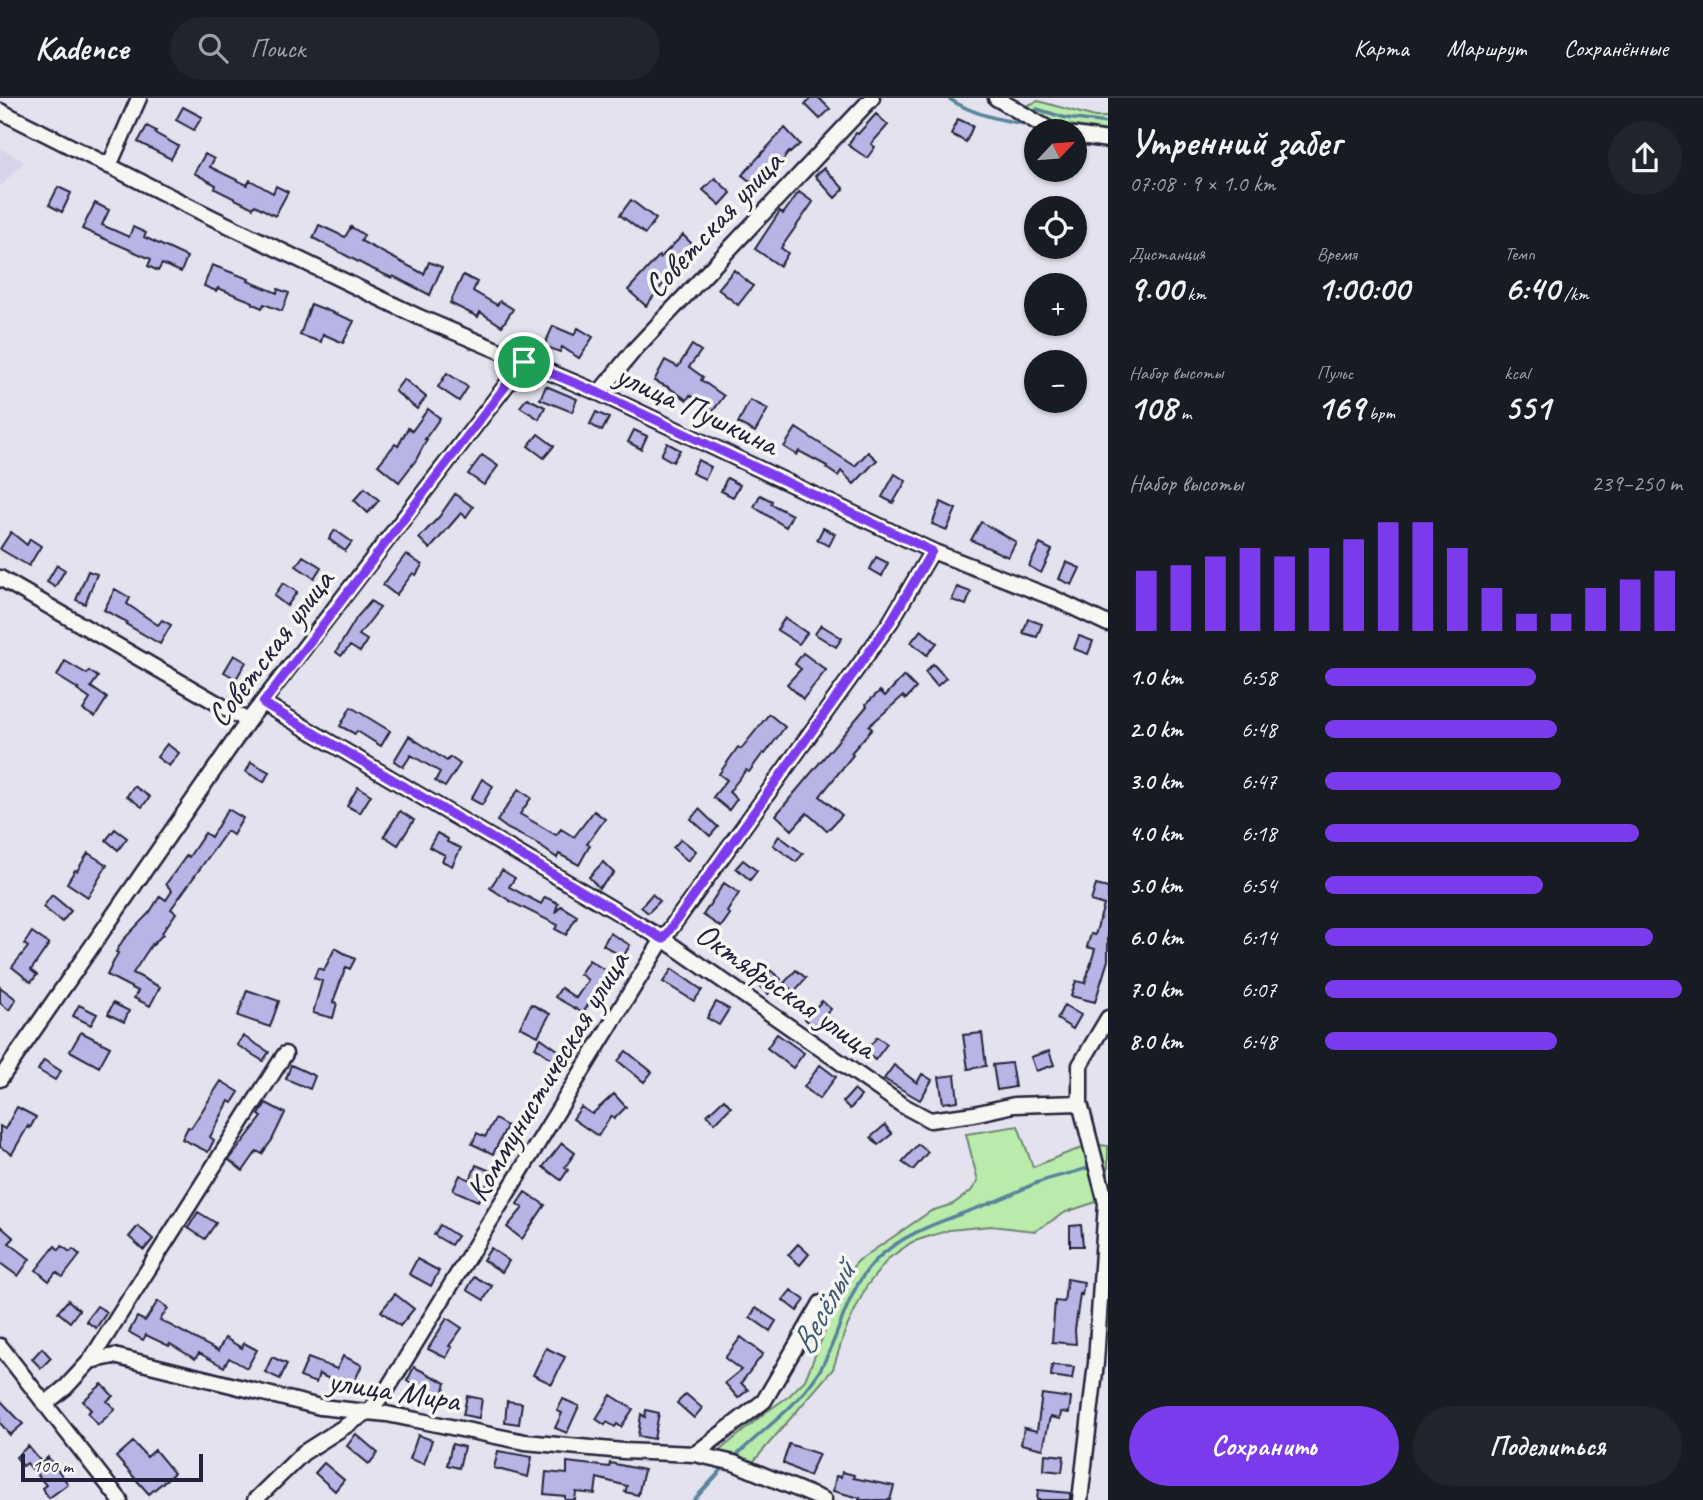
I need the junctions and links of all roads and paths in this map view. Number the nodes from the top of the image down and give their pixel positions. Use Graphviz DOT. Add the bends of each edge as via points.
graph roads {
  1 [pos="139,98"];
  2 [pos="872,98"];
  3 [pos="996,98"];
  4 [pos="0,111"];
  5 [pos="1031,119"];
  6 [pos="1087,137"];
  7 [pos="1108,140"];
  8 [pos="109,166"];
  9 [pos="524,362"];
  10 [pos="599,393"];
  11 [pos="932,551"];
  12 [pos="0,578"];
  13 [pos="1108,624"];
  14 [pos="263,703"];
  15 [pos="248,721"];
  16 [pos="663,939"];
  17 [pos="1108,1018"];
  18 [pos="1105,1029"];
  19 [pos="285,1054"];
  20 [pos="0,1079"];
  21 [pos="1080,1103"];
  22 [pos="1107,1203"];
  23 [pos="821,1303"];
  24 [pos="0,1346"];
  25 [pos="90,1361"];
  26 [pos="45,1404"];
  27 [pos="369,1411"];
  28 [pos="695,1454"];
  29 [pos="120,1500"];
  30 [pos="255,1500"];
  31 [pos="824,1500"];
  32 [pos="1080,1500"];
  1 -- 8 [label="street"];
  2 -- 10 [label="street, Советская улица"];
  3 -- 5 [label="street"];
  4 -- 8 [label="street, улица Пушкина"];
  6 -- 7 [label="street"];
  8 -- 9 [label="street, улица Пушкина" via="419,317"];
  9 -- 10 [label="street, улица Пушкина"];
  9 -- 14 [label="street, Советская улица"];
  10 -- 11 [label="street, улица Пушкина"];
  11 -- 13 [label="street, улица Пушкина"];
  11 -- 16 [label="street, Коммунистическая улица" via="891,621"];
  12 -- 15 [label="street"];
  14 -- 15 [label="street, Советская улица"];
  14 -- 16 [label="street, Октябрьская улица"];
  15 -- 20 [label="street, Советская улица"];
  16 -- 21 [label="street, Октябрьская улица" via="930,1120 1014,1105"];
  16 -- 27 [label="street, Коммунистическая улица" via="462,1269"];
  17 -- 18 [label="street"];
  18 -- 21 [label="street" via="1080,1065"];
  19 -- 25 [label="street"];
  21 -- 22 [label="street"];
  22 -- 32 [label="street" via="1096,1363"];
  23 -- 28 [label="street" via="764,1401"];
  24 -- 26 [label="street"];
  25 -- 26 [label="street"];
  25 -- 27 [label="street, улица Мира" via="114,1356 320,1407"];
  26 -- 29 [label="street"];
  27 -- 28 [label="street, улица Мира" via="525,1441"];
  27 -- 30 [label="street, Коммунистическая улица" via="303,1453"];
  28 -- 31 [label="street, улица Мира" via="728,1462"];
}
